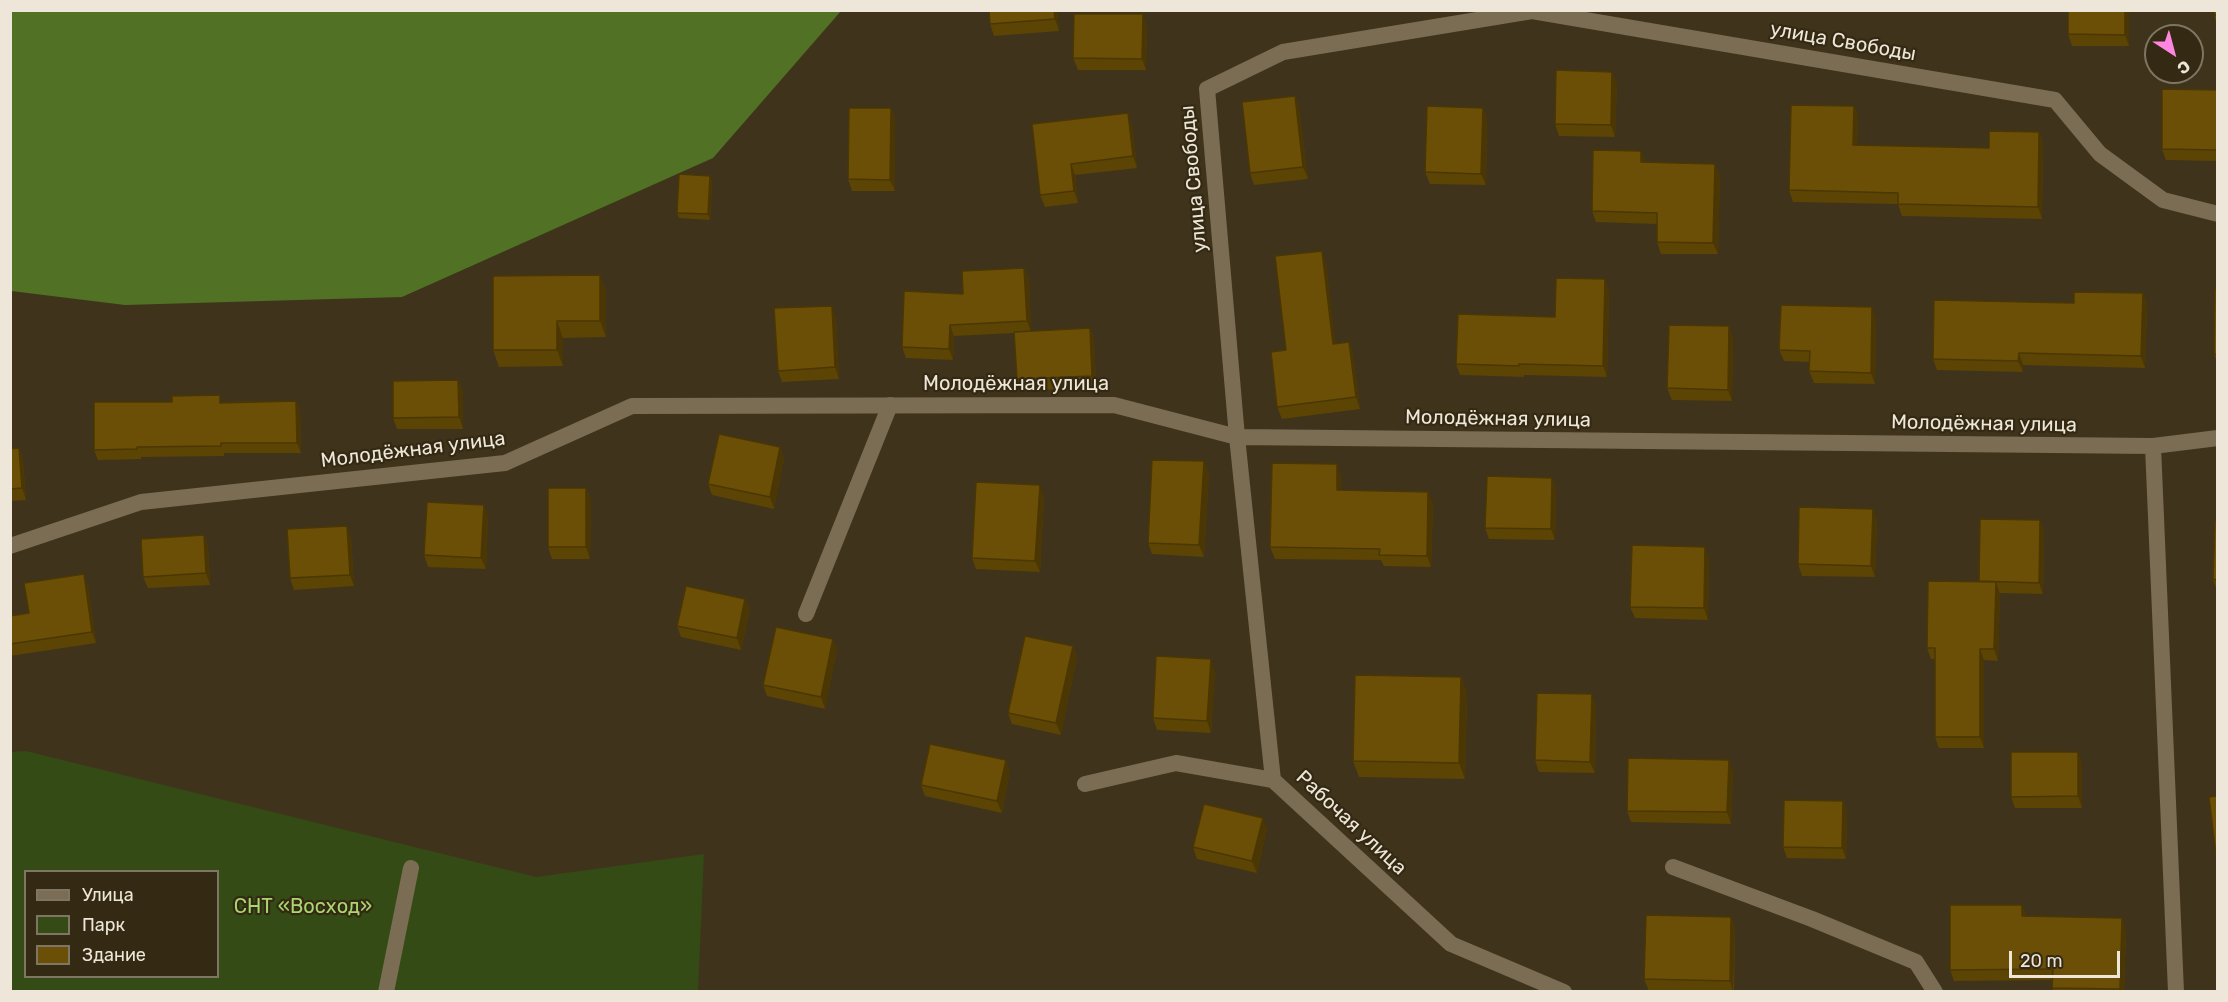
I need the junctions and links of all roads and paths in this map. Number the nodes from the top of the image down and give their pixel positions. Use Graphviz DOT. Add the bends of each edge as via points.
graph roads {
  1 [pos="2217,214"];
  2 [pos="890,405"];
  3 [pos="1237,437"];
  4 [pos="2217,438"];
  5 [pos="2153,446"];
  6 [pos="10,546"];
  7 [pos="806,614"];
  8 [pos="1273,780"];
  9 [pos="1085,784"];
  10 [pos="1673,867"];
  11 [pos="411,868"];
  12 [pos="386,992"];
  13 [pos="1564,992"];
  14 [pos="1935,992"];
  15 [pos="2176,992"];
  1 -- 3 [label="street, улица Свободы" via="2163,200 2100,154 2055,99 1532,11 1283,52 1207,89"];
  2 -- 3 [label="street, Молодёжная улица" via="1114,405"];
  2 -- 6 [label="street, Молодёжная улица" via="632,406 505,463 141,502"];
  2 -- 7 [label="street"];
  3 -- 5 [label="street, Молодёжная улица"];
  3 -- 8 [label="street"];
  4 -- 5 [label="street, Молодёжная улица"];
  5 -- 15 [label="street"];
  8 -- 9 [label="street, Рабочая улица" via="1176,763"];
  8 -- 13 [label="street, Рабочая улица" via="1451,944"];
  10 -- 14 [label="street" via="1916,962"];
  11 -- 12 [label="street"];
}
